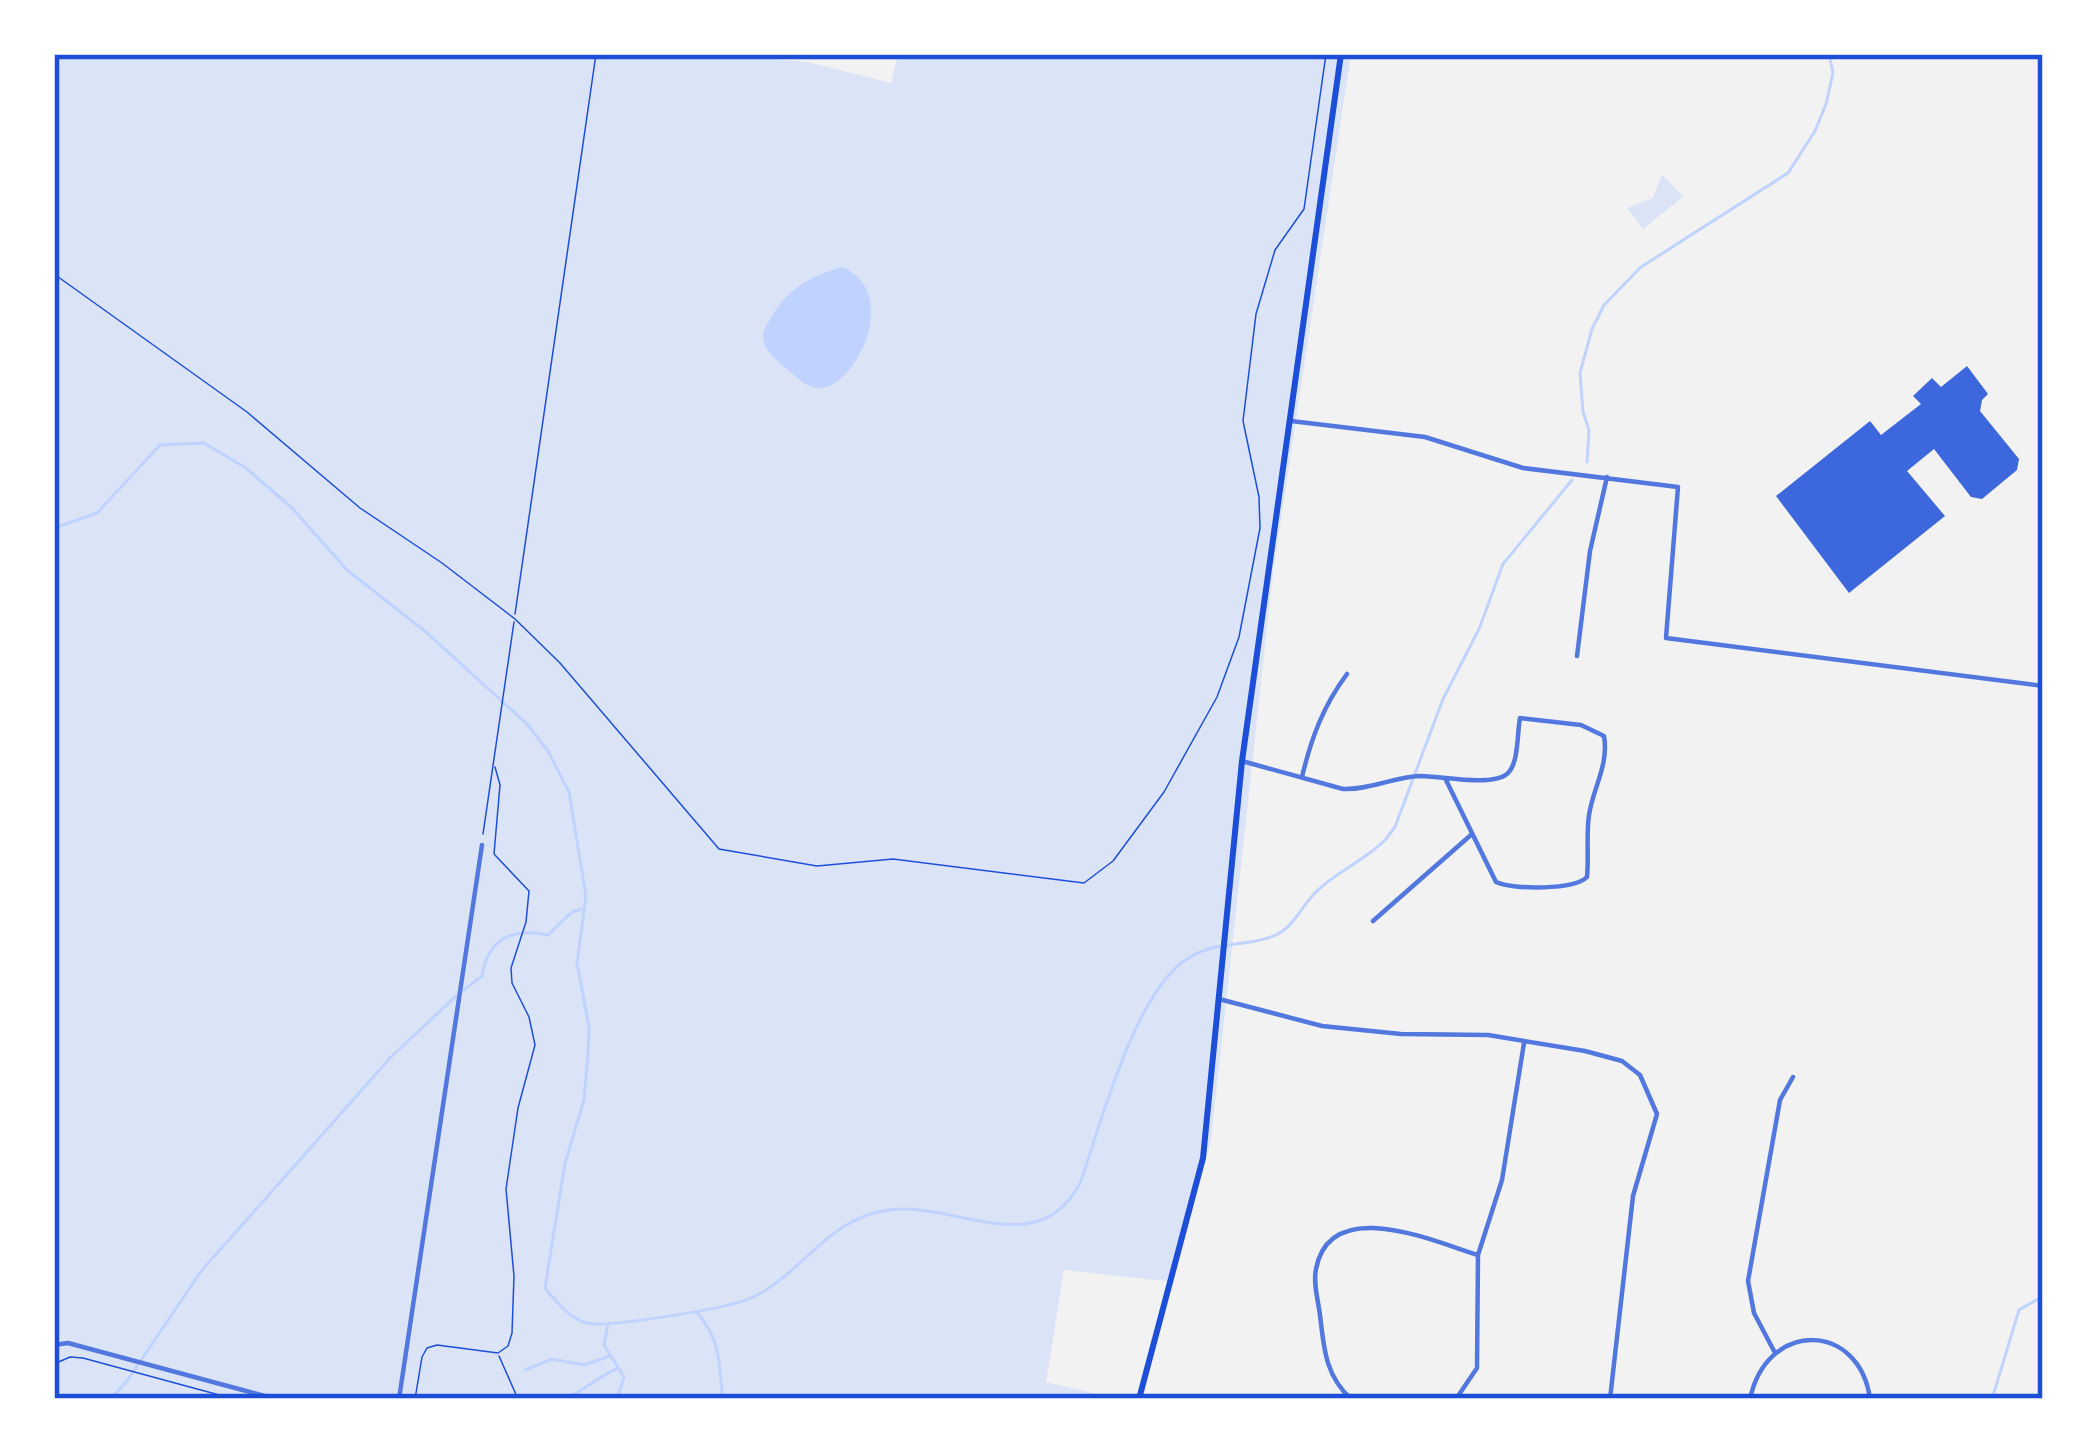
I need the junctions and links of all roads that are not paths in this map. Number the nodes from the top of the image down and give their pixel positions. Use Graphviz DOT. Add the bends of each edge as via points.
graph roads {
  1 [pos="1342,54"];
  2 [pos="1291,421"];
  3 [pos="1607,477"];
  4 [pos="1577,656"];
  5 [pos="1347,674"];
  6 [pos="2043,686"];
  7 [pos="1242,761"];
  8 [pos="1302,778"];
  9 [pos="1445,778"];
  10 [pos="1472,834"];
  11 [pos="482,845"];
  12 [pos="1373,921"];
  13 [pos="1219,999"];
  14 [pos="1524,1043"];
  15 [pos="1793,1077"];
  16 [pos="1478,1255"];
  17 [pos="54,1345"];
  18 [pos="1774,1351"];
  19 [pos="276,1399"];
  20 [pos="399,1399"];
  21 [pos="1139,1399"];
  22 [pos="1352,1399"];
  23 [pos="1456,1399"];
  24 [pos="1610,1399"];
  25 [pos="1750,1399"];
  26 [pos="1870,1399"];
  1 -- 2 [label="main road"];
  2 -- 3 [label="street" via="1410,434 1523,468"];
  2 -- 7 [label="main road"];
  3 -- 4 [label="street"];
  3 -- 6 [label="street" via="1678,487 1666,638"];
  5 -- 8 [label="street" via="1311,740"];
  7 -- 8 [label="street"];
  7 -- 13 [label="main road"];
  8 -- 9 [label="street" via="1343,789"];
  9 -- 10 [label="street"];
  9 -- 10 [label="street" via="1507,774 1520,718 1604,736 1582,884 1504,886"];
  10 -- 12 [label="street"];
  11 -- 20 [label="street"];
  13 -- 14 [label="street" via="1322,1026"];
  13 -- 21 [label="main road" via="1203,1158"];
  14 -- 16 [label="street" via="1502,1180"];
  14 -- 24 [label="street" via="1622,1061 1654,1102 1633,1196"];
  15 -- 18 [label="street" via="1780,1100 1748,1281"];
  16 -- 22 [label="street" via="1383,1227 1348,1230 1327,1246 1315,1271 1326,1362"];
  16 -- 23 [label="street" via="1477,1368"];
  17 -- 19 [label="street"];
  18 -- 25 [label="street"];
  18 -- 26 [label="street" via="1802,1341 1836,1346 1859,1365"];
}
